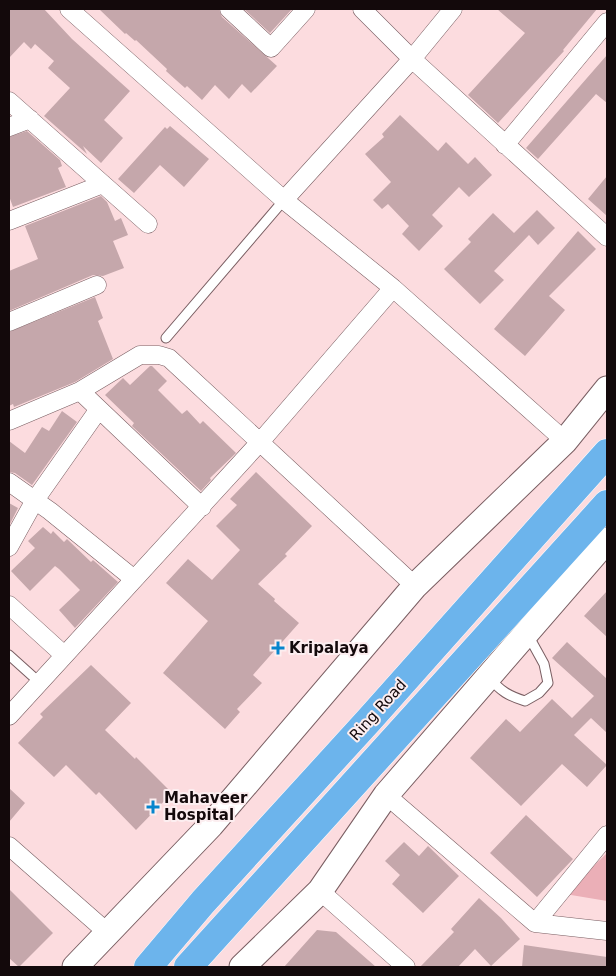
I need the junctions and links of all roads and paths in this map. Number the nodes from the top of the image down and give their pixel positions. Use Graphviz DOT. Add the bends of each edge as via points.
graph roads {
  1 [pos="69,9"];
  2 [pos="229,9"];
  3 [pos="306,9"];
  4 [pos="362,9"];
  5 [pos="453,9"];
  6 [pos="607,22"];
  7 [pos="412,59"];
  8 [pos="9,101"];
  9 [pos="30,119"];
  10 [pos="9,127"];
  11 [pos="505,145"];
  12 [pos="103,184"];
  13 [pos="284,200"];
  14 [pos="9,221"];
  15 [pos="148,224"];
  16 [pos="607,237"];
  17 [pos="97,285"];
  18 [pos="393,288"];
  19 [pos="9,322"];
  20 [pos="166,338"];
  21 [pos="607,389"];
  22 [pos="80,391"];
  23 [pos="99,409"];
  24 [pos="9,421"];
  25 [pos="565,441"];
  26 [pos="260,442"];
  27 [pos="607,453"];
  28 [pos="9,482"];
  29 [pos="35,500"];
  30 [pos="607,504"];
  31 [pos="202,507"];
  32 [pos="607,540"];
  33 [pos="9,547"];
  34 [pos="134,579"];
  35 [pos="415,586"];
  36 [pos="9,605"];
  37 [pos="527,633"];
  38 [pos="64,655"];
  39 [pos="9,656"];
  40 [pos="488,677"];
  41 [pos="39,682"];
  42 [pos="9,715"];
  43 [pos="386,795"];
  44 [pos="607,835"];
  45 [pos="9,846"];
  46 [pos="320,891"];
  47 [pos="535,923"];
  48 [pos="607,931"];
  49 [pos="108,933"];
  50 [pos="82,963"];
  51 [pos="148,967"];
  52 [pos="188,967"];
  53 [pos="242,967"];
  54 [pos="406,967"];
  1 -- 13 [label="street"];
  2 -- 3 [label="street" via="271,48"];
  4 -- 7 [label="street"];
  5 -- 7 [label="street"];
  6 -- 11 [label="street"];
  7 -- 11 [label="street"];
  7 -- 13 [label="street"];
  8 -- 9 [label="street"];
  9 -- 10 [label="street"];
  9 -- 12 [label="street"];
  11 -- 16 [label="street"];
  12 -- 14 [label="street"];
  12 -- 15 [label="street"];
  13 -- 18 [label="street"];
  13 -- 20 [label="lane"];
  17 -- 19 [label="street"];
  18 -- 25 [label="street"];
  18 -- 26 [label="street"];
  21 -- 25 [label="street"];
  22 -- 23 [label="street"];
  22 -- 24 [label="street"];
  22 -- 26 [label="street" via="140,355 159,355 169,358"];
  23 -- 29 [label="street"];
  23 -- 31 [label="street"];
  25 -- 35 [label="street"];
  26 -- 31 [label="street"];
  26 -- 35 [label="street"];
  27 -- 51 [label="highway, Ring Road" via="202,902"];
  28 -- 29 [label="street"];
  29 -- 33 [label="street"];
  29 -- 34 [label="street"];
  30 -- 52 [label="highway, Ring Road"];
  31 -- 34 [label="street"];
  32 -- 37 [label="street"];
  34 -- 38 [label="street"];
  35 -- 49 [label="street" via="211,825"];
  36 -- 38 [label="street"];
  37 -- 40 [label="street"];
  37 -- 40 [label="lane" via="541,658 548,683 525,701 509,696"];
  38 -- 41 [label="street"];
  39 -- 41 [label="lane"];
  40 -- 43 [label="street"];
  41 -- 42 [label="street"];
  43 -- 46 [label="street"];
  43 -- 47 [label="street"];
  44 -- 47 [label="street"];
  45 -- 49 [label="street"];
  46 -- 53 [label="street"];
  46 -- 54 [label="street"];
  47 -- 48 [label="street"];
  49 -- 50 [label="street"];
}
